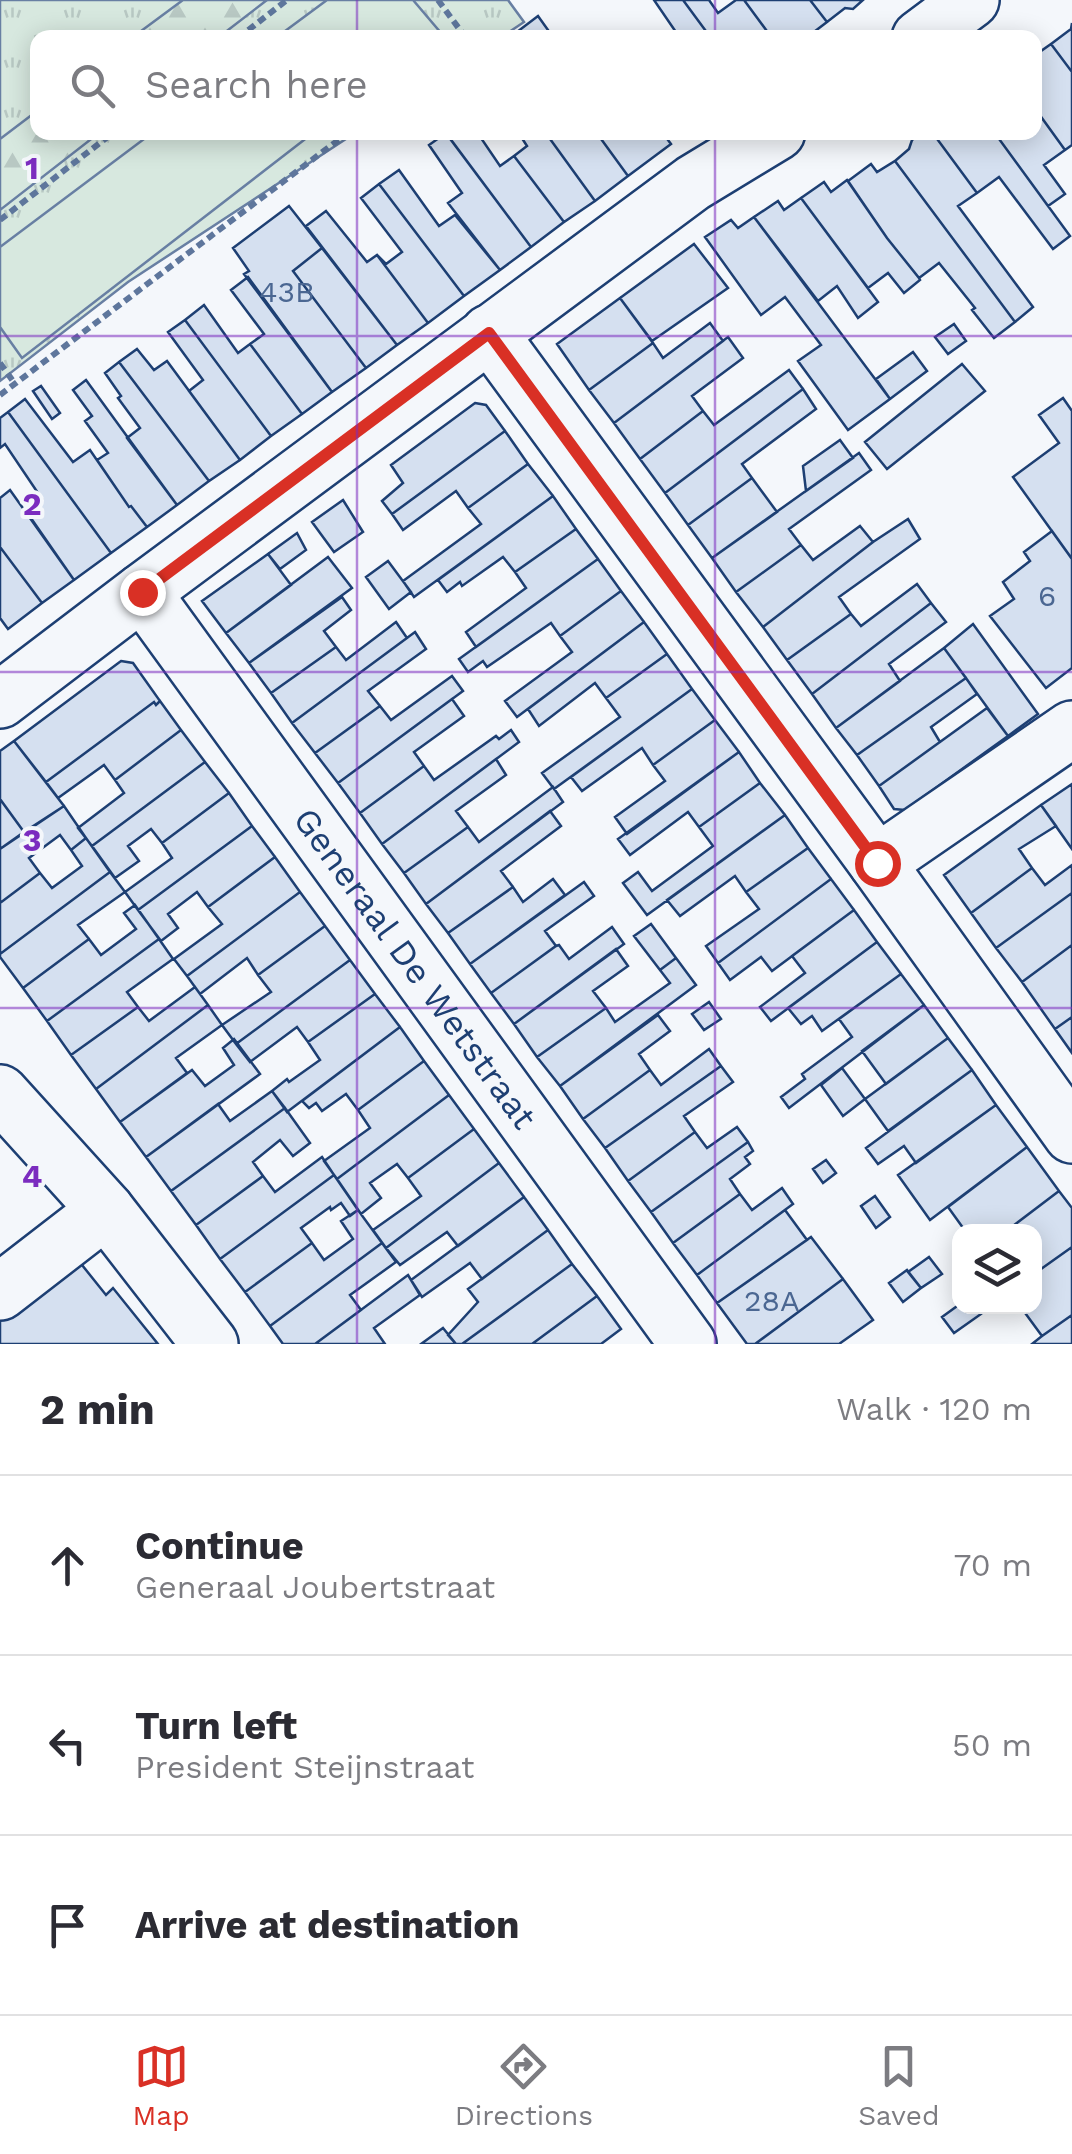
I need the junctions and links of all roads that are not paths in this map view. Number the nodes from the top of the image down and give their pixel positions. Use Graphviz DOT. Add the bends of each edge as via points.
graph roads {
  1 [pos="972,0"];
  2 [pos="931,30"];
  3 [pos="763,140"];
  4 [pos="489,333"];
  5 [pos="142,592"];
  6 [pos="0,700"];
  7 [pos="1072,728"];
  8 [pos="877,863"];
  9 [pos="0,1092"];
  10 [pos="1072,1135"];
  11 [pos="106,1210"];
  12 [pos="0,1292"];
  13 [pos="210,1344"];
  14 [pos="688,1344"];
  1 -- 2 [label="street"];
  3 -- 4 [label="street" via="693,183"];
  4 -- 5 [label="street"];
  4 -- 8 [label="street"];
  5 -- 6 [label="street"];
  5 -- 14 [label="street, Generaal De Wetstraat"];
  7 -- 8 [label="street"];
  8 -- 10 [label="street"];
  9 -- 11 [label="street"];
  11 -- 12 [label="street"];
  11 -- 13 [label="street"];
}
